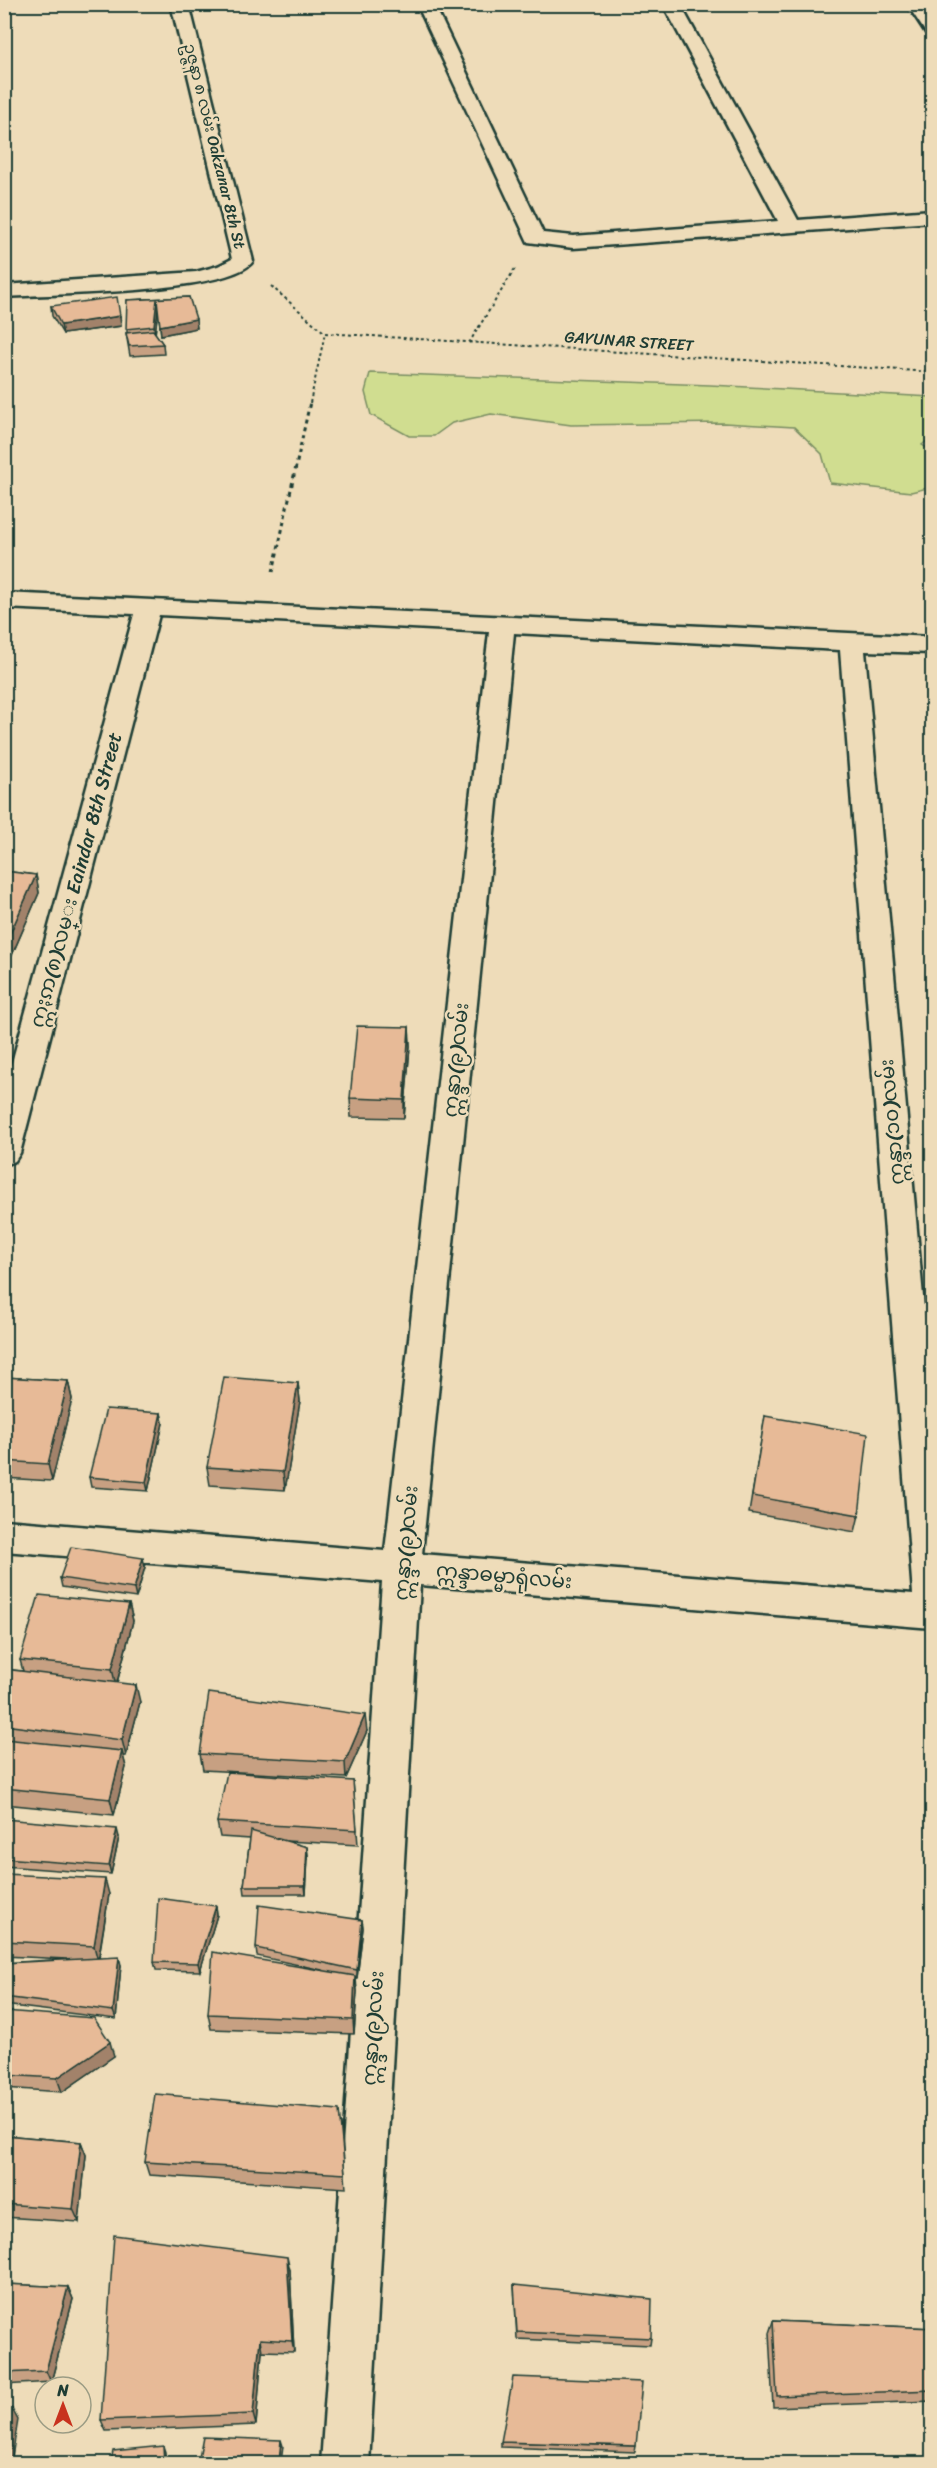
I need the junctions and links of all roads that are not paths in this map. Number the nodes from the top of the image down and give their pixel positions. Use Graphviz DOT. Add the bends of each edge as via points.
graph roads {
  1 [pos="180,4"];
  2 [pos="424,4"];
  3 [pos="671,4"];
  4 [pos="915,4"];
  5 [pos="933,29"];
  6 [pos="933,216"];
  7 [pos="791,226"];
  8 [pos="4,291"];
  9 [pos="4,600"];
  10 [pos="148,608"];
  11 [pos="502,626"];
  12 [pos="852,644"];
  13 [pos="933,645"];
  14 [pos="4,1153"];
  15 [pos="4,1535"];
  16 [pos="402,1568"];
  17 [pos="933,1601"];
  18 [pos="933,1612"];
  19 [pos="345,2463"];
  1 -- 8 [label="street, ဥဇ္ဇနာ ၈ လမ်း Oakzanar 8th St" via="243,261 225,271 196,278"];
  2 -- 7 [label="street" via="534,238 573,242"];
  3 -- 7 [label="street"];
  4 -- 5 [label="street"];
  6 -- 7 [label="street"];
  9 -- 10 [label="street"];
  10 -- 11 [label="street"];
  10 -- 14 [label="street, ဣႏၵာ(၈)လမ္း Eaindar 8th Street"];
  11 -- 12 [label="street"];
  11 -- 16 [label="street, ဣန္ဒာ(၉)လမ်း"];
  12 -- 13 [label="street"];
  12 -- 17 [label="street, ဣန္ဒာ(၁၀)လမ်း"];
  15 -- 16 [label="street, ဣန္ဒာဓမ္မာရုံလမ်း"];
  16 -- 18 [label="street, ဣန္ဒာဓမ္မာရုံလမ်း"];
  16 -- 19 [label="street, ဣန္ဒာ(၉)လမ်း"];
}
